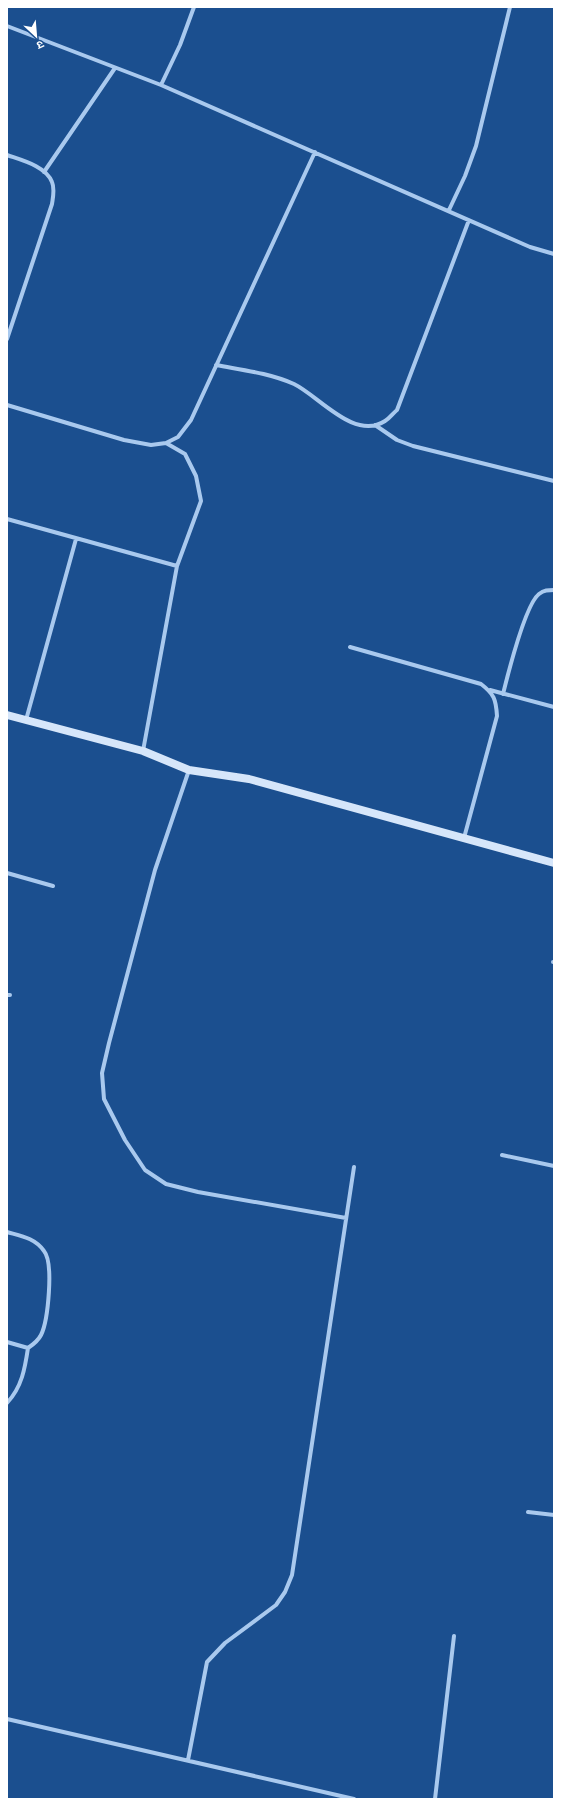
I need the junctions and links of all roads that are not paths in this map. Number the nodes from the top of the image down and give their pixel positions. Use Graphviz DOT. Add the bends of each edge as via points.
graph roads {
  1 [pos="194,7"];
  2 [pos="510,7"];
  3 [pos="7,26"];
  4 [pos="115,68"];
  5 [pos="161,85"];
  6 [pos="315,152"];
  7 [pos="7,155"];
  8 [pos="44,172"];
  9 [pos="449,210"];
  10 [pos="469,220"];
  11 [pos="554,254"];
  12 [pos="7,339"];
  13 [pos="216,365"];
  14 [pos="7,405"];
  15 [pos="375,424"];
  16 [pos="166,443"];
  17 [pos="554,481"];
  18 [pos="7,520"];
  19 [pos="76,539"];
  20 [pos="177,566"];
  21 [pos="554,590"];
  22 [pos="350,647"];
  23 [pos="490,690"];
  24 [pos="503,694"];
  25 [pos="554,707"];
  26 [pos="7,715"];
  27 [pos="26,720"];
  28 [pos="143,751"];
  29 [pos="189,770"];
  30 [pos="464,838"];
  31 [pos="554,863"];
  32 [pos="7,873"];
  33 [pos="53,886"];
  34 [pos="502,1155"];
  35 [pos="554,1166"];
  36 [pos="354,1167"];
  37 [pos="346,1218"];
  38 [pos="7,1232"];
  39 [pos="7,1342"];
  40 [pos="28,1348"];
  41 [pos="7,1403"];
  42 [pos="528,1512"];
  43 [pos="554,1515"];
  44 [pos="454,1636"];
  45 [pos="7,1718"];
  46 [pos="188,1760"];
  47 [pos="354,1799"];
  48 [pos="435,1799"];
  1 -- 5 [label="street"];
  2 -- 9 [label="street" via="476,146"];
  3 -- 4 [label="street"];
  4 -- 5 [label="street"];
  4 -- 8 [label="street"];
  5 -- 6 [label="street"];
  6 -- 9 [label="street"];
  6 -- 13 [label="street"];
  7 -- 8 [label="street"];
  8 -- 12 [label="street" via="52,181 52,204"];
  9 -- 10 [label="street"];
  10 -- 11 [label="street" via="530,247"];
  10 -- 15 [label="street" via="397,410 385,421"];
  13 -- 15 [label="street" via="276,377 295,384 337,415 363,426"];
  13 -- 16 [label="street" via="191,420 178,438"];
  14 -- 16 [label="street" via="124,440 151,445"];
  15 -- 17 [label="street" via="397,440 413,446"];
  16 -- 20 [label="street" via="185,454 196,476 201,501"];
  18 -- 19 [label="street"];
  19 -- 20 [label="street"];
  19 -- 27 [label="street"];
  20 -- 28 [label="street"];
  21 -- 24 [label="street" via="539,594 533,601 514,653"];
  22 -- 23 [label="street" via="481,684"];
  23 -- 24 [label="street"];
  23 -- 30 [label="street" via="496,701 497,716"];
  24 -- 25 [label="street"];
  26 -- 27 [label="street"];
  27 -- 28 [label="street"];
  28 -- 29 [label="street"];
  29 -- 30 [label="street" via="249,779"];
  29 -- 37 [label="street" via="155,870 109,1043 102,1073 104,1099 125,1140 145,1170 166,1184"];
  30 -- 31 [label="street"];
  32 -- 33 [label="street"];
  34 -- 35 [label="street"];
  36 -- 37 [label="street"];
  37 -- 46 [label="street" via="292,1575 276,1605 225,1643 207,1662"];
  38 -- 40 [label="street" via="34,1240 45,1252 49,1266 47,1319 37,1342"];
  39 -- 40 [label="street"];
  40 -- 41 [label="street" via="18,1389"];
  42 -- 43 [label="street"];
  44 -- 48 [label="street"];
  45 -- 46 [label="street"];
  46 -- 47 [label="street"];
}
